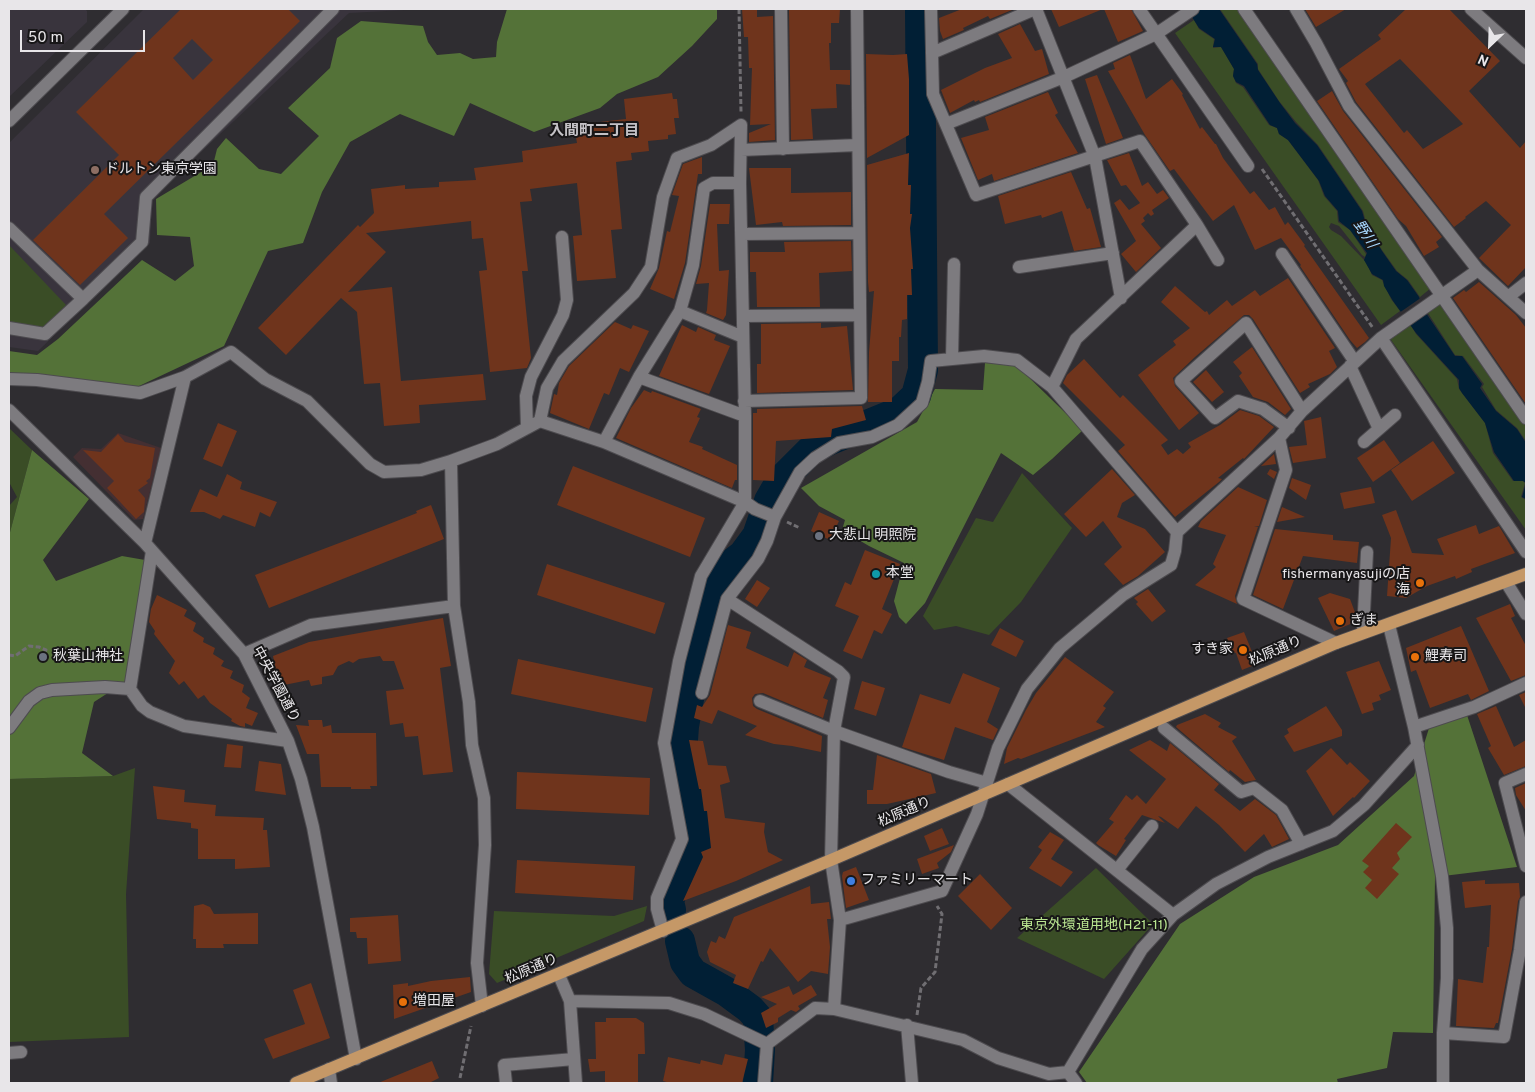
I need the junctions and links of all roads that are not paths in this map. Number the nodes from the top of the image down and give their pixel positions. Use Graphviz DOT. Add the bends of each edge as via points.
graph roads {
  1 [pos="781,9"];
  2 [pos="857,9"];
  3 [pos="931,9"];
  4 [pos="1035,9"];
  5 [pos="1139,9"];
  6 [pos="1193,9"];
  7 [pos="1244,9"];
  8 [pos="1296,9"];
  9 [pos="1471,9"];
  10 [pos="115,11"];
  11 [pos="324,12"];
  12 [pos="1156,34"];
  13 [pos="932,53"];
  14 [pos="1526,58"];
  15 [pos="1064,77"];
  16 [pos="9,121"];
  17 [pos="946,124"];
  18 [pos="858,145"];
  19 [pos="783,149"];
  20 [pos="741,150"];
  21 [pos="1095,157"];
  22 [pos="1248,166"];
  23 [pos="740,183"];
  24 [pos="1197,225"];
  25 [pos="9,228"];
  26 [pos="859,233"];
  27 [pos="740,234"];
  28 [pos="562,237"];
  29 [pos="1113,254"];
  30 [pos="1282,254"];
  31 [pos="1218,260"];
  32 [pos="954,264"];
  33 [pos="1019,267"];
  34 [pos="1478,270"];
  35 [pos="1526,283"];
  36 [pos="1121,298"];
  37 [pos="1440,298"];
  38 [pos="1508,298"];
  39 [pos="83,299"];
  40 [pos="680,311"];
  41 [pos="1526,313"];
  42 [pos="860,315"];
  43 [pos="743,316"];
  44 [pos="9,328"];
  45 [pos="743,336"];
  46 [pos="1383,337"];
  47 [pos="952,359"];
  48 [pos="1353,364"];
  49 [pos="185,377"];
  50 [pos="639,377"];
  51 [pos="9,379"];
  52 [pos="1052,387"];
  53 [pos="744,401"];
  54 [pos="9,410"];
  55 [pos="1302,411"];
  56 [pos="1395,415"];
  57 [pos="745,416"];
  58 [pos="1526,418"];
  59 [pos="540,421"];
  60 [pos="527,428"];
  61 [pos="1289,428"];
  62 [pos="1379,429"];
  63 [pos="1279,438"];
  64 [pos="604,442"];
  65 [pos="1364,442"];
  66 [pos="451,461"];
  67 [pos="750,505"];
  68 [pos="772,516"];
  69 [pos="1177,532"];
  70 [pos="148,547"];
  71 [pos="1367,552"];
  72 [pos="1526,552"];
  73 [pos="1526,574"];
  74 [pos="1506,582"];
  75 [pos="727,599"];
  76 [pos="454,606"];
  77 [pos="1526,614"];
  78 [pos="1389,625"];
  79 [pos="1363,632"];
  80 [pos="1336,643"];
  81 [pos="244,654"];
  82 [pos="1526,683"];
  83 [pos="130,689"];
  84 [pos="702,693"];
  85 [pos="760,700"];
  86 [pos="1414,727"];
  87 [pos="9,728"];
  88 [pos="1164,728"];
  89 [pos="834,731"];
  90 [pos="288,741"];
  91 [pos="1418,745"];
  92 [pos="1526,774"];
  93 [pos="987,782"];
  94 [pos="1008,784"];
  95 [pos="983,795"];
  96 [pos="1152,826"];
  97 [pos="1301,844"];
  98 [pos="831,860"];
  99 [pos="1526,866"];
  100 [pos="1117,870"];
  101 [pos="1526,902"];
  102 [pos="1173,915"];
  103 [pos="840,920"];
  104 [pos="663,931"];
  105 [pos="559,975"];
  106 [pos="570,1001"];
  107 [pos="482,1006"];
  108 [pos="834,1009"];
  109 [pos="911,1027"];
  110 [pos="1443,1032"];
  111 [pos="767,1044"];
  112 [pos="356,1059"];
  113 [pos="574,1059"];
  114 [pos="329,1069"];
  115 [pos="1068,1072"];
  116 [pos="296,1083"];
  117 [pos="331,1083"];
  118 [pos="506,1083"];
  119 [pos="576,1083"];
  120 [pos="764,1083"];
  121 [pos="912,1083"];
  122 [pos="1076,1083"];
  123 [pos="1444,1083"];
  1 -- 19 [label="street"];
  2 -- 18 [label="street"];
  3 -- 13 [label="street"];
  4 -- 13 [label="street"];
  4 -- 15 [label="street"];
  5 -- 12 [label="street"];
  6 -- 12 [label="street"];
  7 -- 37 [label="street"];
  8 -- 34 [label="street" via="1348,106"];
  9 -- 14 [label="street"];
  10 -- 16 [label="street"];
  11 -- 39 [label="street" via="146,197 142,242"];
  12 -- 15 [label="street"];
  12 -- 22 [label="street"];
  13 -- 17 [label="street" via="932,94"];
  15 -- 17 [label="street"];
  15 -- 21 [label="street"];
  17 -- 21 [label="street" via="976,195"];
  18 -- 19 [label="street"];
  18 -- 26 [label="street"];
  19 -- 20 [label="street"];
  20 -- 23 [label="street"];
  20 -- 59 [label="street" via="741,125 711,145 677,158 663,197 651,267 634,293 563,361 547,388"];
  21 -- 24 [label="street" via="1140,142"];
  21 -- 29 [label="street"];
  23 -- 27 [label="street"];
  23 -- 40 [label="street" via="713,182 704,188 693,265"];
  24 -- 31 [label="street"];
  24 -- 36 [label="street"];
  25 -- 39 [label="street"];
  26 -- 27 [label="street"];
  26 -- 42 [label="street"];
  27 -- 43 [label="street"];
  28 -- 60 [label="street" via="567,300 563,315 531,378 526,396"];
  29 -- 33 [label="street"];
  29 -- 36 [label="street"];
  30 -- 48 [label="street"];
  32 -- 47 [label="street"];
  34 -- 37 [label="street"];
  34 -- 38 [label="street"];
  35 -- 38 [label="street"];
  36 -- 52 [label="street" via="1076,339"];
  37 -- 46 [label="street"];
  37 -- 58 [label="street"];
  38 -- 41 [label="street"];
  39 -- 44 [label="street" via="45,334"];
  40 -- 45 [label="street"];
  40 -- 50 [label="street"];
  42 -- 43 [label="street"];
  42 -- 53 [label="street" via="861,398"];
  43 -- 45 [label="street"];
  45 -- 53 [label="street"];
  46 -- 48 [label="street"];
  46 -- 72 [label="street"];
  47 -- 52 [label="street" via="984,356 1017,360"];
  47 -- 68 [label="street" via="931,361 922,402 898,425 872,437 839,443 814,458 800,472"];
  48 -- 55 [label="street"];
  48 -- 62 [label="street"];
  49 -- 51 [label="street" via="140,393"];
  49 -- 66 [label="street" via="231,352 265,379 306,401 370,464 384,472 421,470"];
  49 -- 70 [label="street"];
  50 -- 57 [label="street"];
  50 -- 64 [label="street"];
  52 -- 69 [label="street"];
  53 -- 57 [label="street"];
  54 -- 70 [label="street, 中央学園通り"];
  55 -- 61 [label="street"];
  55 -- 61 [label="street" via="1246,323 1182,381 1214,418 1238,401 1263,409"];
  56 -- 62 [label="street"];
  57 -- 67 [label="street"];
  59 -- 60 [label="street"];
  59 -- 64 [label="street"];
  60 -- 66 [label="street" via="497,444"];
  61 -- 63 [label="street"];
  62 -- 65 [label="street"];
  63 -- 69 [label="street"];
  63 -- 80 [label="street" via="1286,470 1243,599"];
  64 -- 67 [label="street"];
  66 -- 76 [label="street"];
  67 -- 68 [label="street"];
  67 -- 104 [label="street" via="701,576 679,661 664,743 682,839 657,898"];
  68 -- 75 [label="street" via="767,542 758,559"];
  69 -- 93 [label="street" via="1171,565 1123,595 1060,648 1027,688 998,748"];
  70 -- 81 [label="street, 中央学園通り"];
  70 -- 83 [label="street"];
  71 -- 79 [label="street"];
  73 -- 74 [label="main road, 松原通り"];
  74 -- 77 [label="street"];
  74 -- 78 [label="main road, 松原通り"];
  75 -- 84 [label="street"];
  75 -- 89 [label="street" via="844,677"];
  76 -- 81 [label="street" via="311,625"];
  76 -- 107 [label="street" via="469,702 472,745 484,798 485,845 478,963"];
  78 -- 79 [label="main road, 松原通り"];
  78 -- 86 [label="street"];
  79 -- 80 [label="main road, 松原通り"];
  80 -- 94 [label="main road, 松原通り"];
  81 -- 90 [label="street, 中央学園通り"];
  82 -- 86 [label="street" via="1474,707"];
  83 -- 87 [label="street" via="105,687 40,692"];
  83 -- 90 [label="street" via="150,712 184,726"];
  85 -- 89 [label="street"];
  86 -- 91 [label="street"];
  88 -- 97 [label="street" via="1241,792 1254,788 1282,810"];
  89 -- 93 [label="street" via="949,772"];
  89 -- 98 [label="street"];
  90 -- 112 [label="street, 中央学園通り" via="313,827"];
  91 -- 97 [label="street" via="1364,805 1333,831"];
  91 -- 110 [label="street" via="1442,876 1447,978"];
  92 -- 99 [label="street" via="1505,783"];
  93 -- 95 [label="street"];
  94 -- 95 [label="main road, 松原通り"];
  94 -- 100 [label="street"];
  95 -- 98 [label="main road, 松原通り"];
  95 -- 103 [label="street" via="942,890"];
  96 -- 100 [label="street"];
  97 -- 102 [label="street" via="1268,856 1216,884"];
  98 -- 103 [label="street"];
  98 -- 104 [label="main road, 松原通り"];
  100 -- 102 [label="street"];
  101 -- 110 [label="street" via="1504,1036"];
  102 -- 115 [label="street" via="1142,949"];
  103 -- 108 [label="street"];
  104 -- 105 [label="main road, 松原通り"];
  105 -- 106 [label="street"];
  105 -- 107 [label="main road, 松原通り"];
  106 -- 111 [label="street" via="669,1003 704,1014"];
  106 -- 113 [label="street"];
  107 -- 112 [label="main road, 松原通り"];
  108 -- 109 [label="street"];
  108 -- 111 [label="street" via="815,1008"];
  109 -- 115 [label="street" via="963,1040 998,1058 1049,1074"];
  109 -- 121 [label="street"];
  110 -- 123 [label="street"];
  111 -- 120 [label="street"];
  112 -- 114 [label="main road, 松原通り"];
  113 -- 118 [label="street" via="504,1065"];
  113 -- 119 [label="street"];
  114 -- 116 [label="main road, 松原通り"];
  114 -- 117 [label="street"];
  115 -- 122 [label="street"];
}
